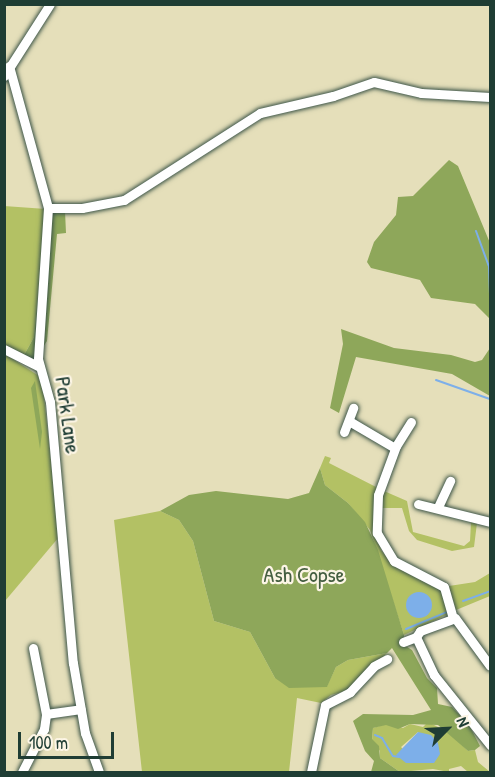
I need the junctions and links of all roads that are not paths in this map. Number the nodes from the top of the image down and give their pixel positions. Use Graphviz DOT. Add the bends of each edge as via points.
graph roads {
  1 [pos="50,4"];
  2 [pos="9,66"];
  3 [pos="4,76"];
  4 [pos="490,97"];
  5 [pos="48,208"];
  6 [pos="4,349"];
  7 [pos="40,367"];
  8 [pos="353,408"];
  9 [pos="349,421"];
  10 [pos="411,422"];
  11 [pos="344,432"];
  12 [pos="395,448"];
  13 [pos="450,481"];
  14 [pos="418,504"];
  15 [pos="438,507"];
  16 [pos="490,522"];
  17 [pos="453,618"];
  18 [pos="416,637"];
  19 [pos="403,642"];
  20 [pos="471,643"];
  21 [pos="33,648"];
  22 [pos="461,649"];
  23 [pos="387,659"];
  24 [pos="490,666"];
  25 [pos="365,675"];
  26 [pos="373,682"];
  27 [pos="81,709"];
  28 [pos="46,714"];
  29 [pos="490,745"];
  30 [pos="22,772"];
  31 [pos="99,772"];
  32 [pos="311,772"];
  1 -- 2 [label="street"];
  2 -- 3 [label="street"];
  2 -- 5 [label="street, Park Lane"];
  4 -- 5 [label="street" via="421,93 374,82 260,113 124,200 82,208"];
  5 -- 7 [label="street, Park Lane"];
  6 -- 7 [label="street"];
  7 -- 27 [label="street, Park Lane" via="50,402 69,626"];
  8 -- 9 [label="street"];
  9 -- 11 [label="street"];
  9 -- 12 [label="street"];
  10 -- 12 [label="street"];
  12 -- 17 [label="street" via="376,504 379,539 388,555 401,566 440,583 448,595"];
  13 -- 15 [label="street"];
  14 -- 15 [label="street"];
  15 -- 16 [label="street"];
  17 -- 18 [label="street" via="420,631"];
  17 -- 20 [label="street"];
  18 -- 19 [label="street"];
  18 -- 29 [label="street" via="434,675"];
  20 -- 22 [label="street"];
  20 -- 24 [label="street"];
  21 -- 28 [label="street"];
  23 -- 25 [label="street"];
  25 -- 26 [label="street"];
  25 -- 32 [label="street" via="350,692 325,705"];
  27 -- 28 [label="street"];
  27 -- 31 [label="street, Park Lane"];
  28 -- 30 [label="street" via="44,729"];
}
